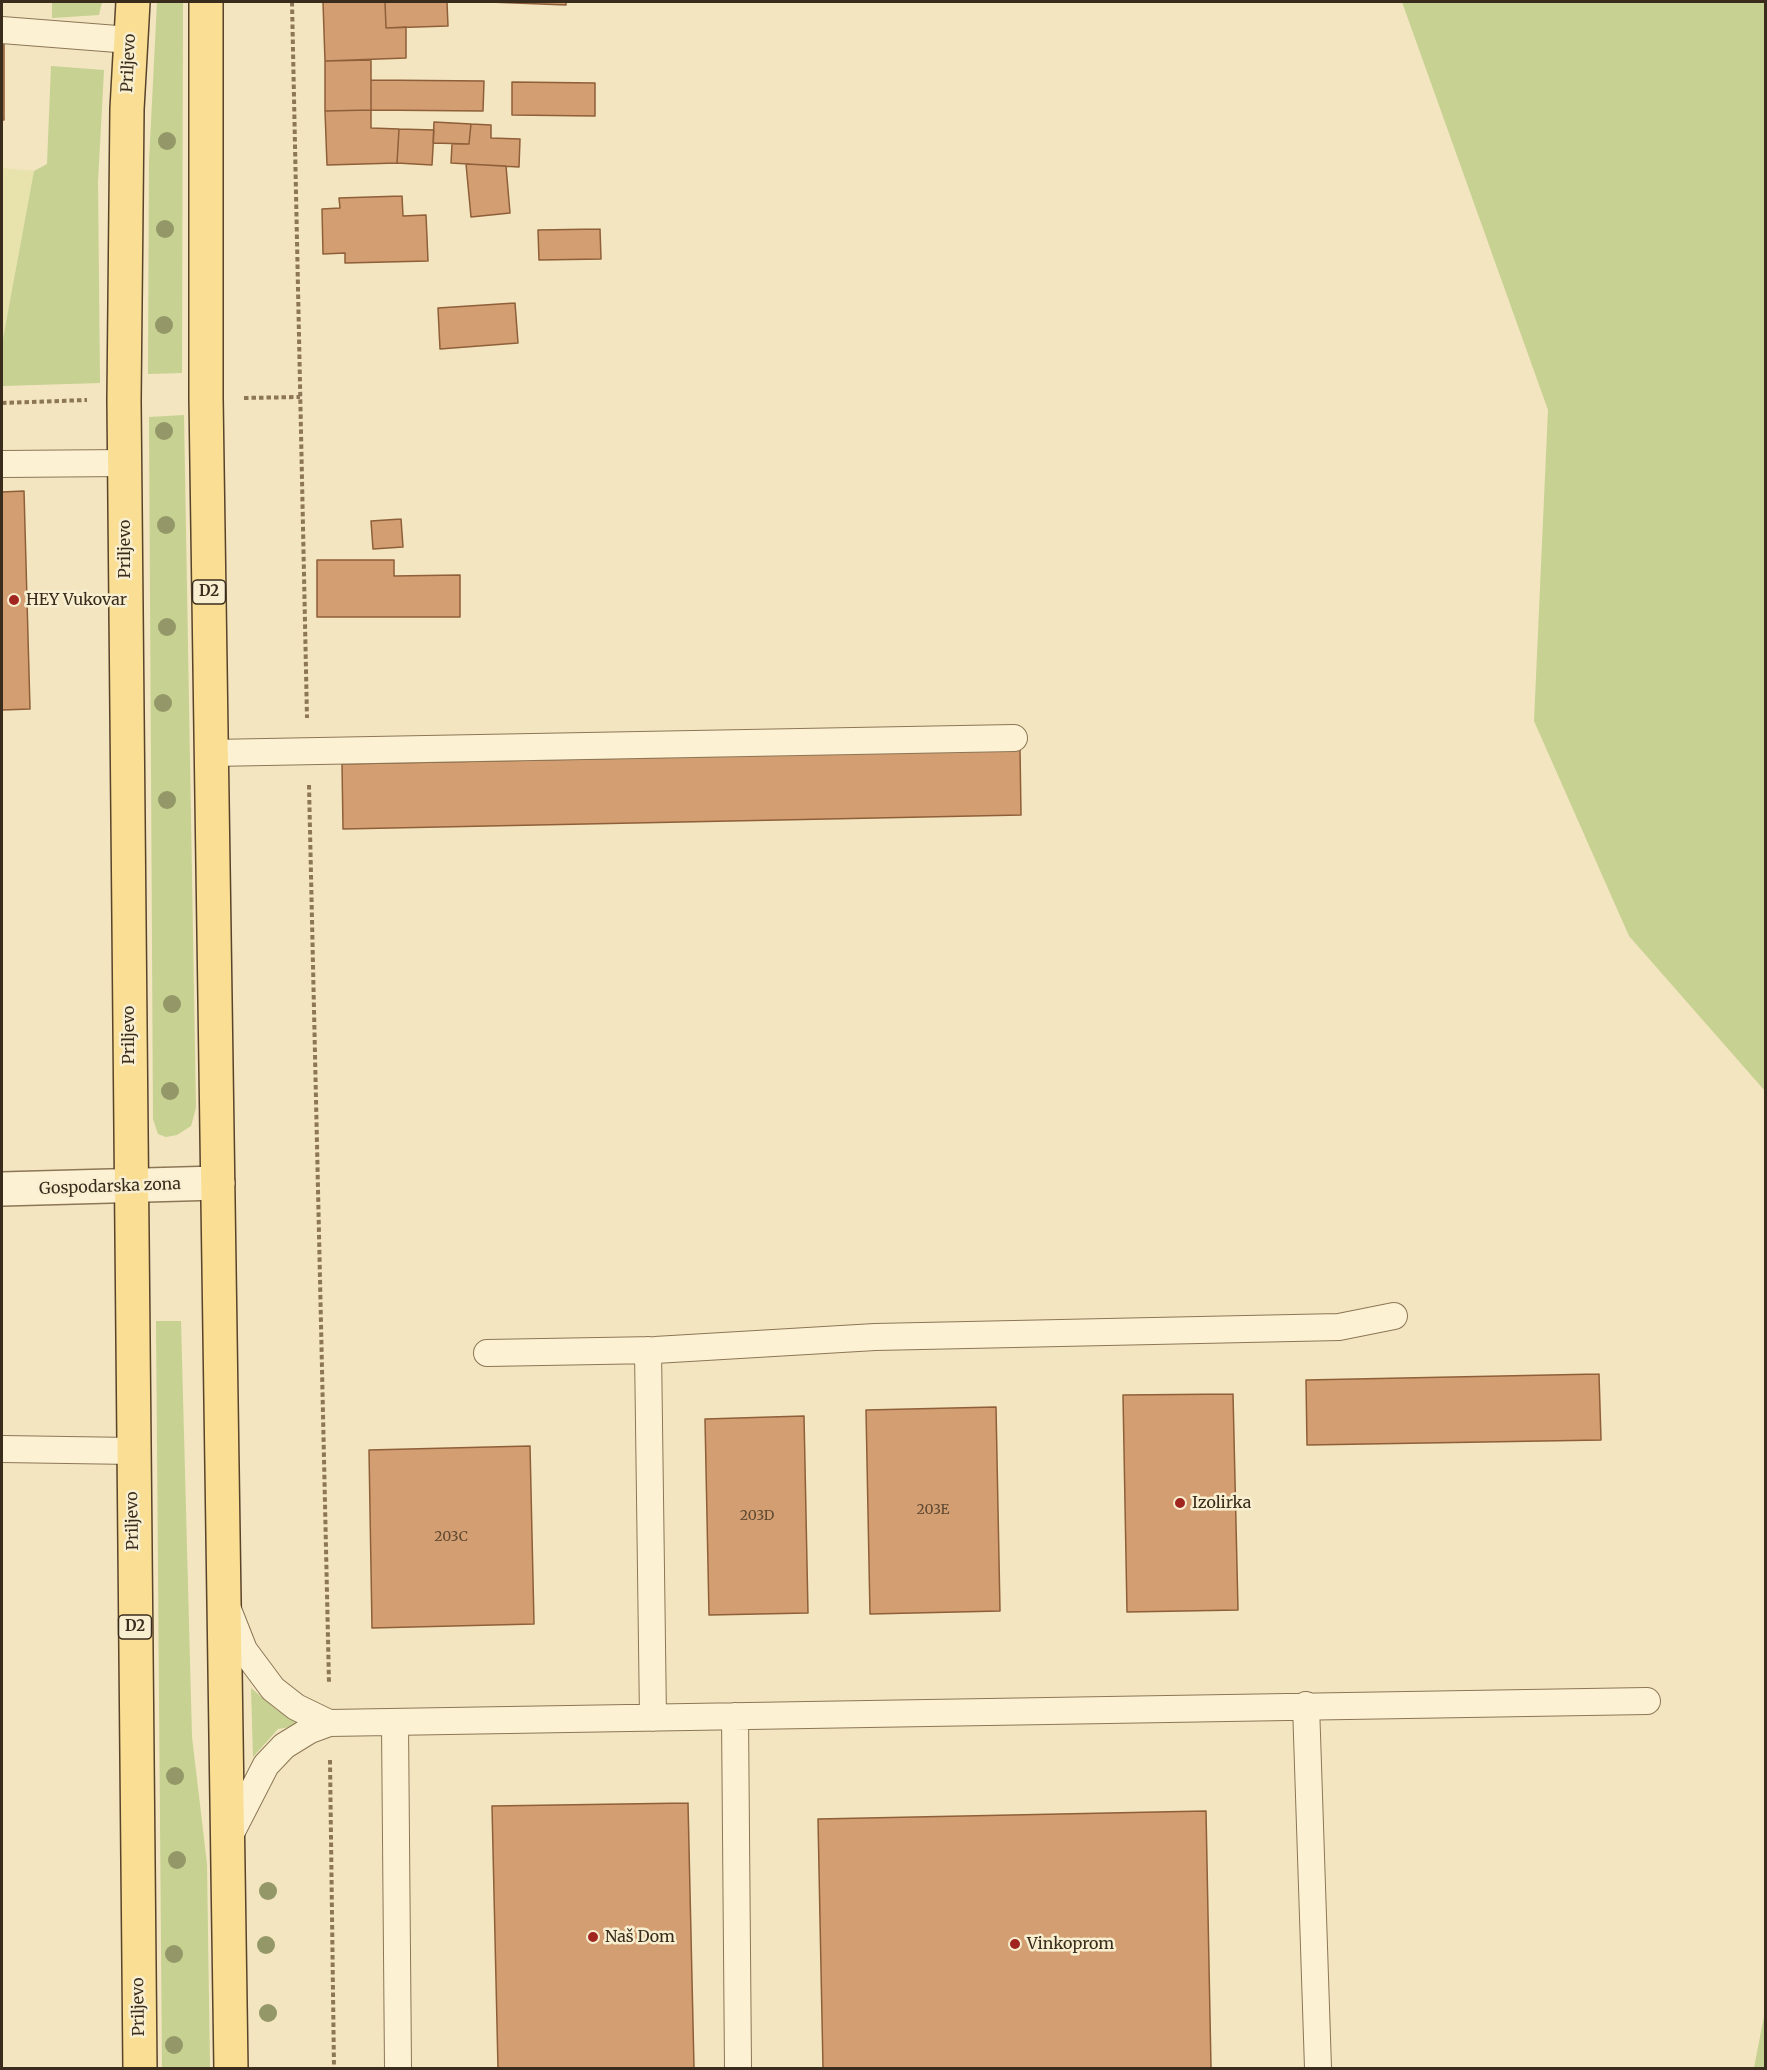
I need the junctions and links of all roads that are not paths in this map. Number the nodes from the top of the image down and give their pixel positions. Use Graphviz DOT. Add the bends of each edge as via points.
graph roads {
  1 [pos="133,2"];
  2 [pos="206,2"];
  3 [pos="2,30"];
  4 [pos="130,40"];
  5 [pos="124,463"];
  6 [pos="2,464"];
  7 [pos="1014,738"];
  8 [pos="212,753"];
  9 [pos="218,1183"];
  10 [pos="130,1187"];
  11 [pos="2,1189"];
  12 [pos="1394,1316"];
  13 [pos="648,1350"];
  14 [pos="487,1353"];
  15 [pos="2,1449"];
  16 [pos="132,1451"];
  17 [pos="225,1600"];
  18 [pos="1647,1701"];
  19 [pos="1306,1705"];
  20 [pos="735,1716"];
  21 [pos="652,1718"];
  22 [pos="330,1724"];
  23 [pos="395,1724"];
  24 [pos="228,1839"];
  25 [pos="123,2068"];
  26 [pos="140,2068"];
  27 [pos="231,2068"];
  28 [pos="398,2068"];
  29 [pos="738,2068"];
  30 [pos="1318,2068"];
  1 -- 4 [label="main road, Priljevo / D2"];
  2 -- 8 [label="main road, D2" via="206,398"];
  3 -- 4 [label="lane"];
  4 -- 5 [label="main road, Priljevo / D2"];
  5 -- 6 [label="lane"];
  5 -- 10 [label="main road, Priljevo / D2"];
  7 -- 8 [label="lane"];
  8 -- 9 [label="main road, D2"];
  9 -- 10 [label="street, Gospodarska zona"];
  9 -- 17 [label="main road, D2"];
  10 -- 11 [label="street, Gospodarska zona"];
  10 -- 16 [label="main road, Priljevo / D2"];
  12 -- 13 [label="lane" via="1339,1328 875,1337"];
  13 -- 14 [label="lane"];
  13 -- 21 [label="lane"];
  15 -- 16 [label="lane"];
  16 -- 26 [label="main road, Priljevo / D2"];
  17 -- 22 [label="lane" via="244,1650 273,1689 296,1707"];
  17 -- 24 [label="main road, D2"];
  18 -- 19 [label="lane"];
  19 -- 20 [label="lane"];
  19 -- 30 [label="lane"];
  20 -- 21 [label="lane"];
  20 -- 29 [label="lane"];
  21 -- 23 [label="lane"];
  22 -- 23 [label="lane"];
  22 -- 24 [label="lane" via="310,1730 284,1746 266,1765"];
  23 -- 28 [label="lane"];
  24 -- 27 [label="main road, D2"];
  25 -- 26 [label="lane"];
}
